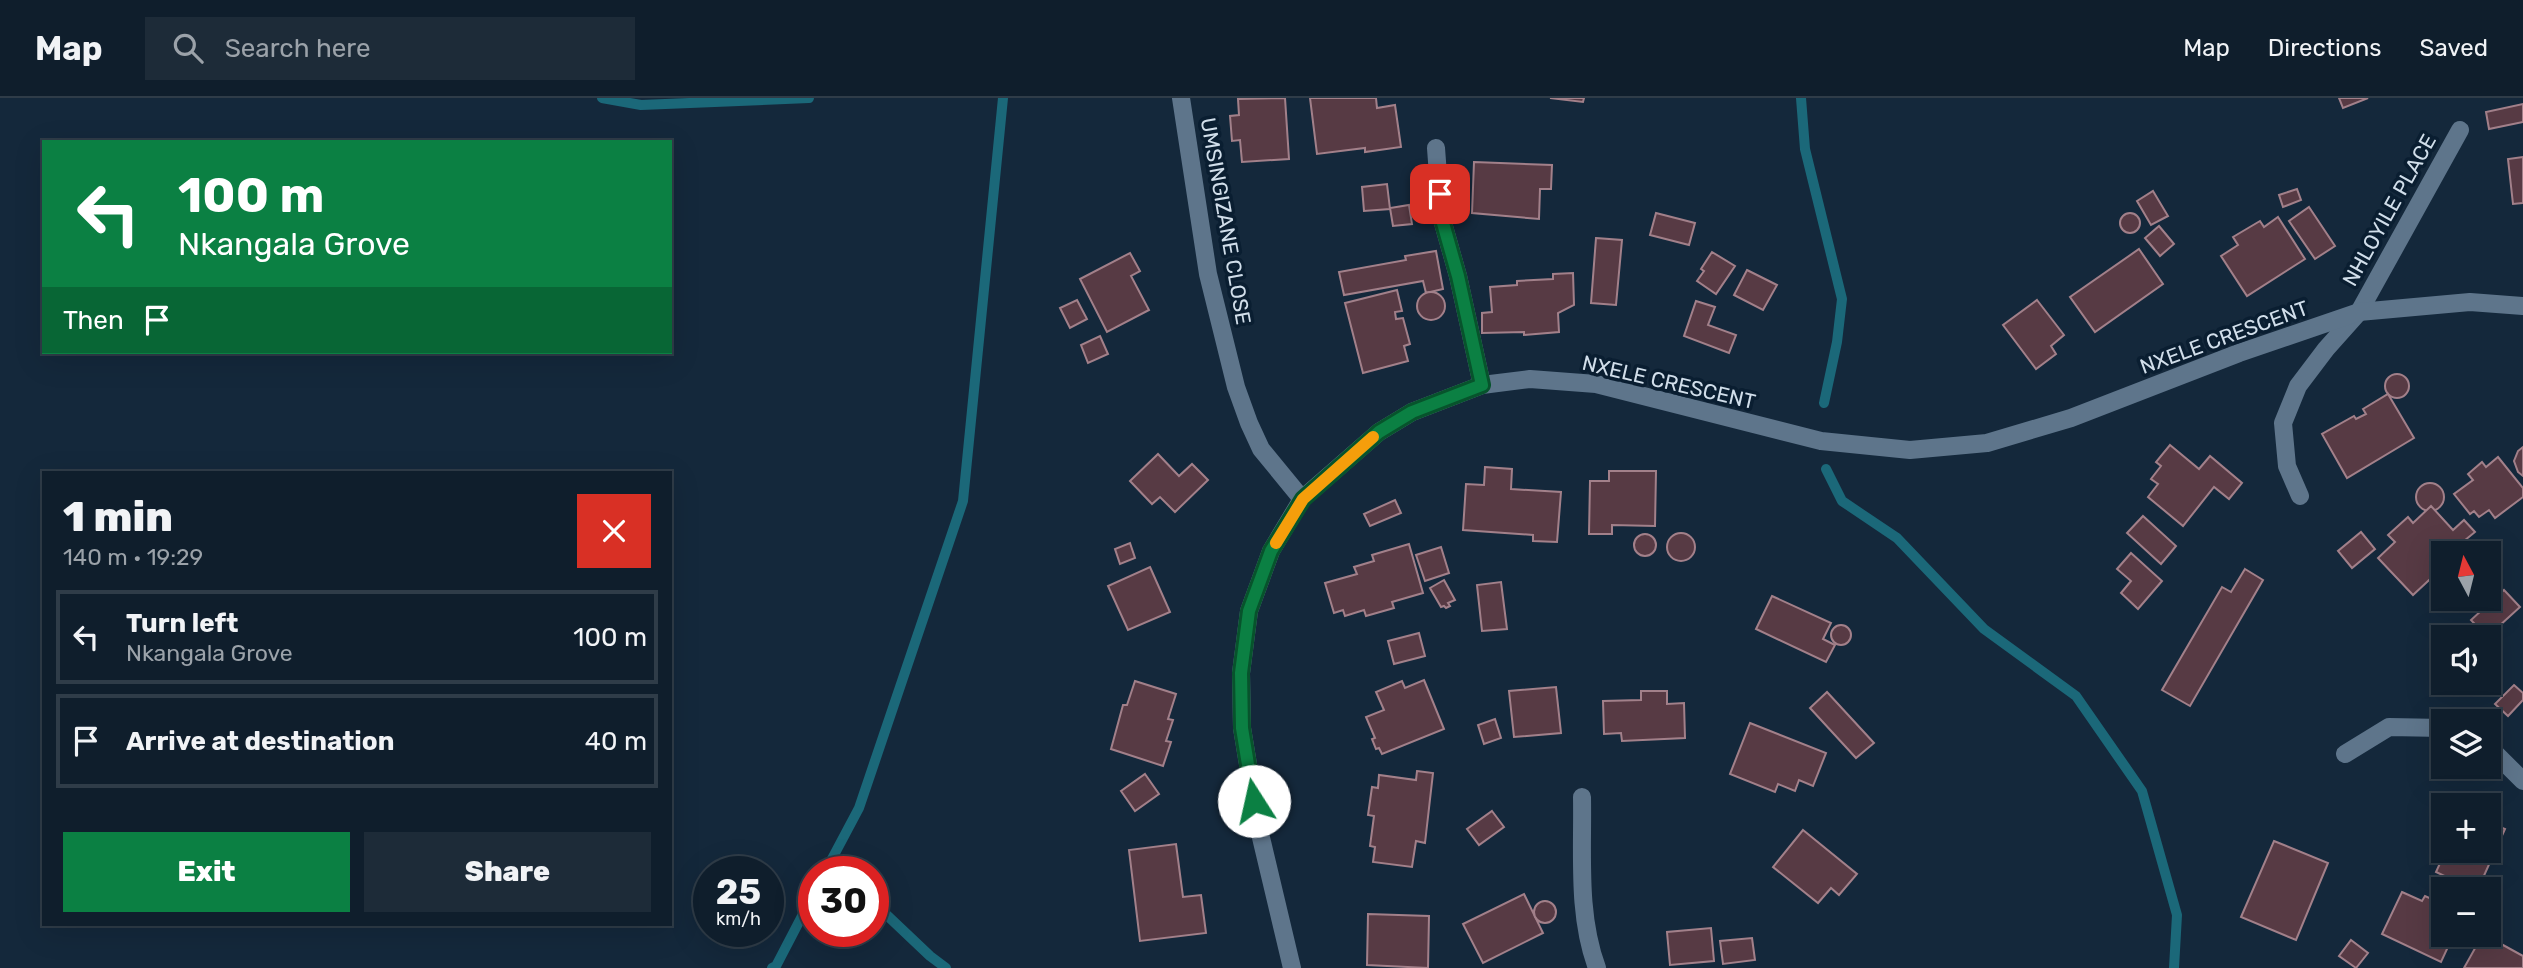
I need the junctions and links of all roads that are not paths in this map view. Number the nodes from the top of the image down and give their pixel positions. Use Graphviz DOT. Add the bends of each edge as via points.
graph roads {
  1 [pos="1181,98"];
  2 [pos="2460,130"];
  3 [pos="1436,148"];
  4 [pos="2523,306"];
  5 [pos="2359,312"];
  6 [pos="1482,385"];
  7 [pos="2300,496"];
  8 [pos="1303,499"];
  9 [pos="2431,728"];
  10 [pos="2345,754"];
  11 [pos="2501,759"];
  12 [pos="2523,780"];
  13 [pos="1582,797"];
  14 [pos="1292,968"];
  15 [pos="1597,968"];
  1 -- 8 [label="street, UMSINGIZANE CLOSE" via="1209,274 1236,387 1261,449"];
  2 -- 5 [label="street, NHLOYILE PLACE"];
  3 -- 6 [label="street" via="1441,216"];
  4 -- 5 [label="street, NXELE CRESCENT" via="2470,302"];
  5 -- 6 [label="street, NXELE CRESCENT" via="2071,418 1987,443 1910,450 1821,441 1596,384 1531,379"];
  5 -- 7 [label="street, NHLOYILE PLACE" via="2298,386 2283,423 2287,466"];
  6 -- 8 [label="street, NXELE CRESCENT" via="1412,412 1379,432"];
  8 -- 14 [label="street, NXELE CRESCENT" via="1266,563 1249,611 1241,673 1242,728 1258,825"];
  9 -- 10 [label="street" via="2389,727"];
  11 -- 12 [label="street"];
  13 -- 15 [label="street" via="1583,908"];
}
